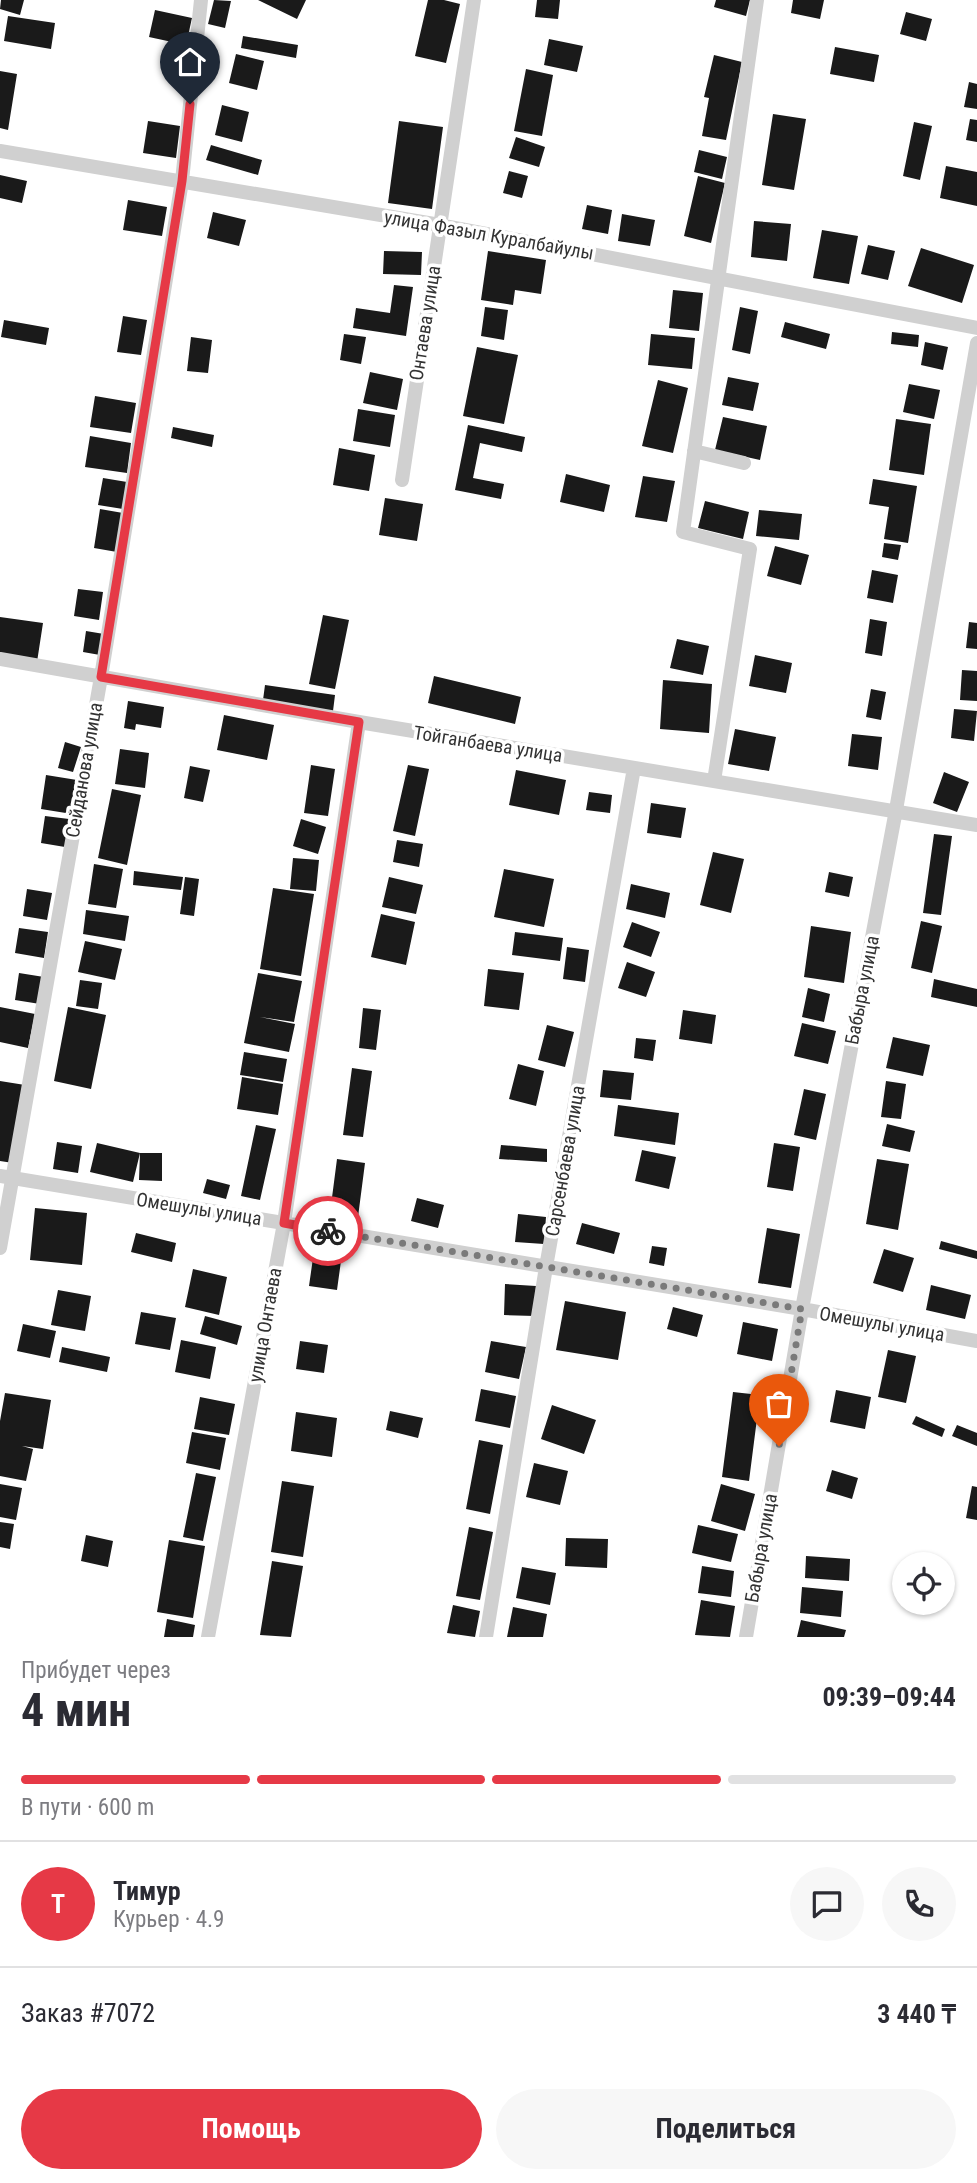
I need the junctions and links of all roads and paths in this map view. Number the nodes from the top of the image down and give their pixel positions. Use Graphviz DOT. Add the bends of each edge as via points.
graph roads {
  1 [pos="201,0"];
  2 [pos="474,0"];
  3 [pos="757,0"];
  4 [pos="0,151"];
  5 [pos="182,181"];
  6 [pos="440,225"];
  7 [pos="720,277"];
  8 [pos="977,328"];
  9 [pos="977,343"];
  10 [pos="694,451"];
  11 [pos="744,463"];
  12 [pos="402,480"];
  13 [pos="0,659"];
  14 [pos="101,677"];
  15 [pos="359,722"];
  16 [pos="635,768"];
  17 [pos="714,780"];
  18 [pos="896,810"];
  19 [pos="977,825"];
  20 [pos="5,1177"];
  21 [pos="284,1223"];
  22 [pos="0,1248"];
  23 [pos="546,1267"];
  24 [pos="802,1309"];
  25 [pos="977,1341"];
  26 [pos="208,1637"];
  27 [pos="486,1637"];
  28 [pos="746,1637"];
  1 -- 5 [label="street, Сейданова улица"];
  2 -- 6 [label="street, Онтаева улица"];
  3 -- 7 [label="street"];
  4 -- 5 [label="street, улица Фазыл Куралбайулы"];
  5 -- 6 [label="street, улица Фазыл Куралбайулы"];
  5 -- 14 [label="street, Сейданова улица"];
  6 -- 7 [label="street, улица Фазыл Куралбайулы"];
  6 -- 12 [label="street, Онтаева улица"];
  7 -- 8 [label="street, улица Фазыл Куралбайулы"];
  7 -- 10 [label="street"];
  9 -- 18 [label="street, Бабыра улица"];
  10 -- 11 [label="street"];
  10 -- 17 [label="street" via="682,532 750,549"];
  13 -- 14 [label="street, Тойганбаева улица"];
  14 -- 15 [label="street, Тойганбаева улица"];
  14 -- 20 [label="street, Сейданова улица"];
  15 -- 16 [label="street, Тойганбаева улица"];
  15 -- 21 [label="street, улица Онтаева"];
  16 -- 17 [label="street, Тойганбаева улица"];
  16 -- 23 [label="street, Сарсенбаева улица"];
  17 -- 18 [label="street, Тойганбаева улица"];
  18 -- 19 [label="street, Тойганбаева улица"];
  18 -- 24 [label="street, Бабыра улица"];
  20 -- 21 [label="street, Омешулы улица"];
  20 -- 22 [label="street, Сейданова улица"];
  21 -- 23 [label="street, Омешулы улица"];
  21 -- 26 [label="street, улица Онтаева"];
  23 -- 24 [label="street, Омешулы улица"];
  23 -- 27 [label="street, Сарсенбаева улица"];
  24 -- 25 [label="street, Омешулы улица"];
  24 -- 28 [label="street, Бабыра улица"];
}
